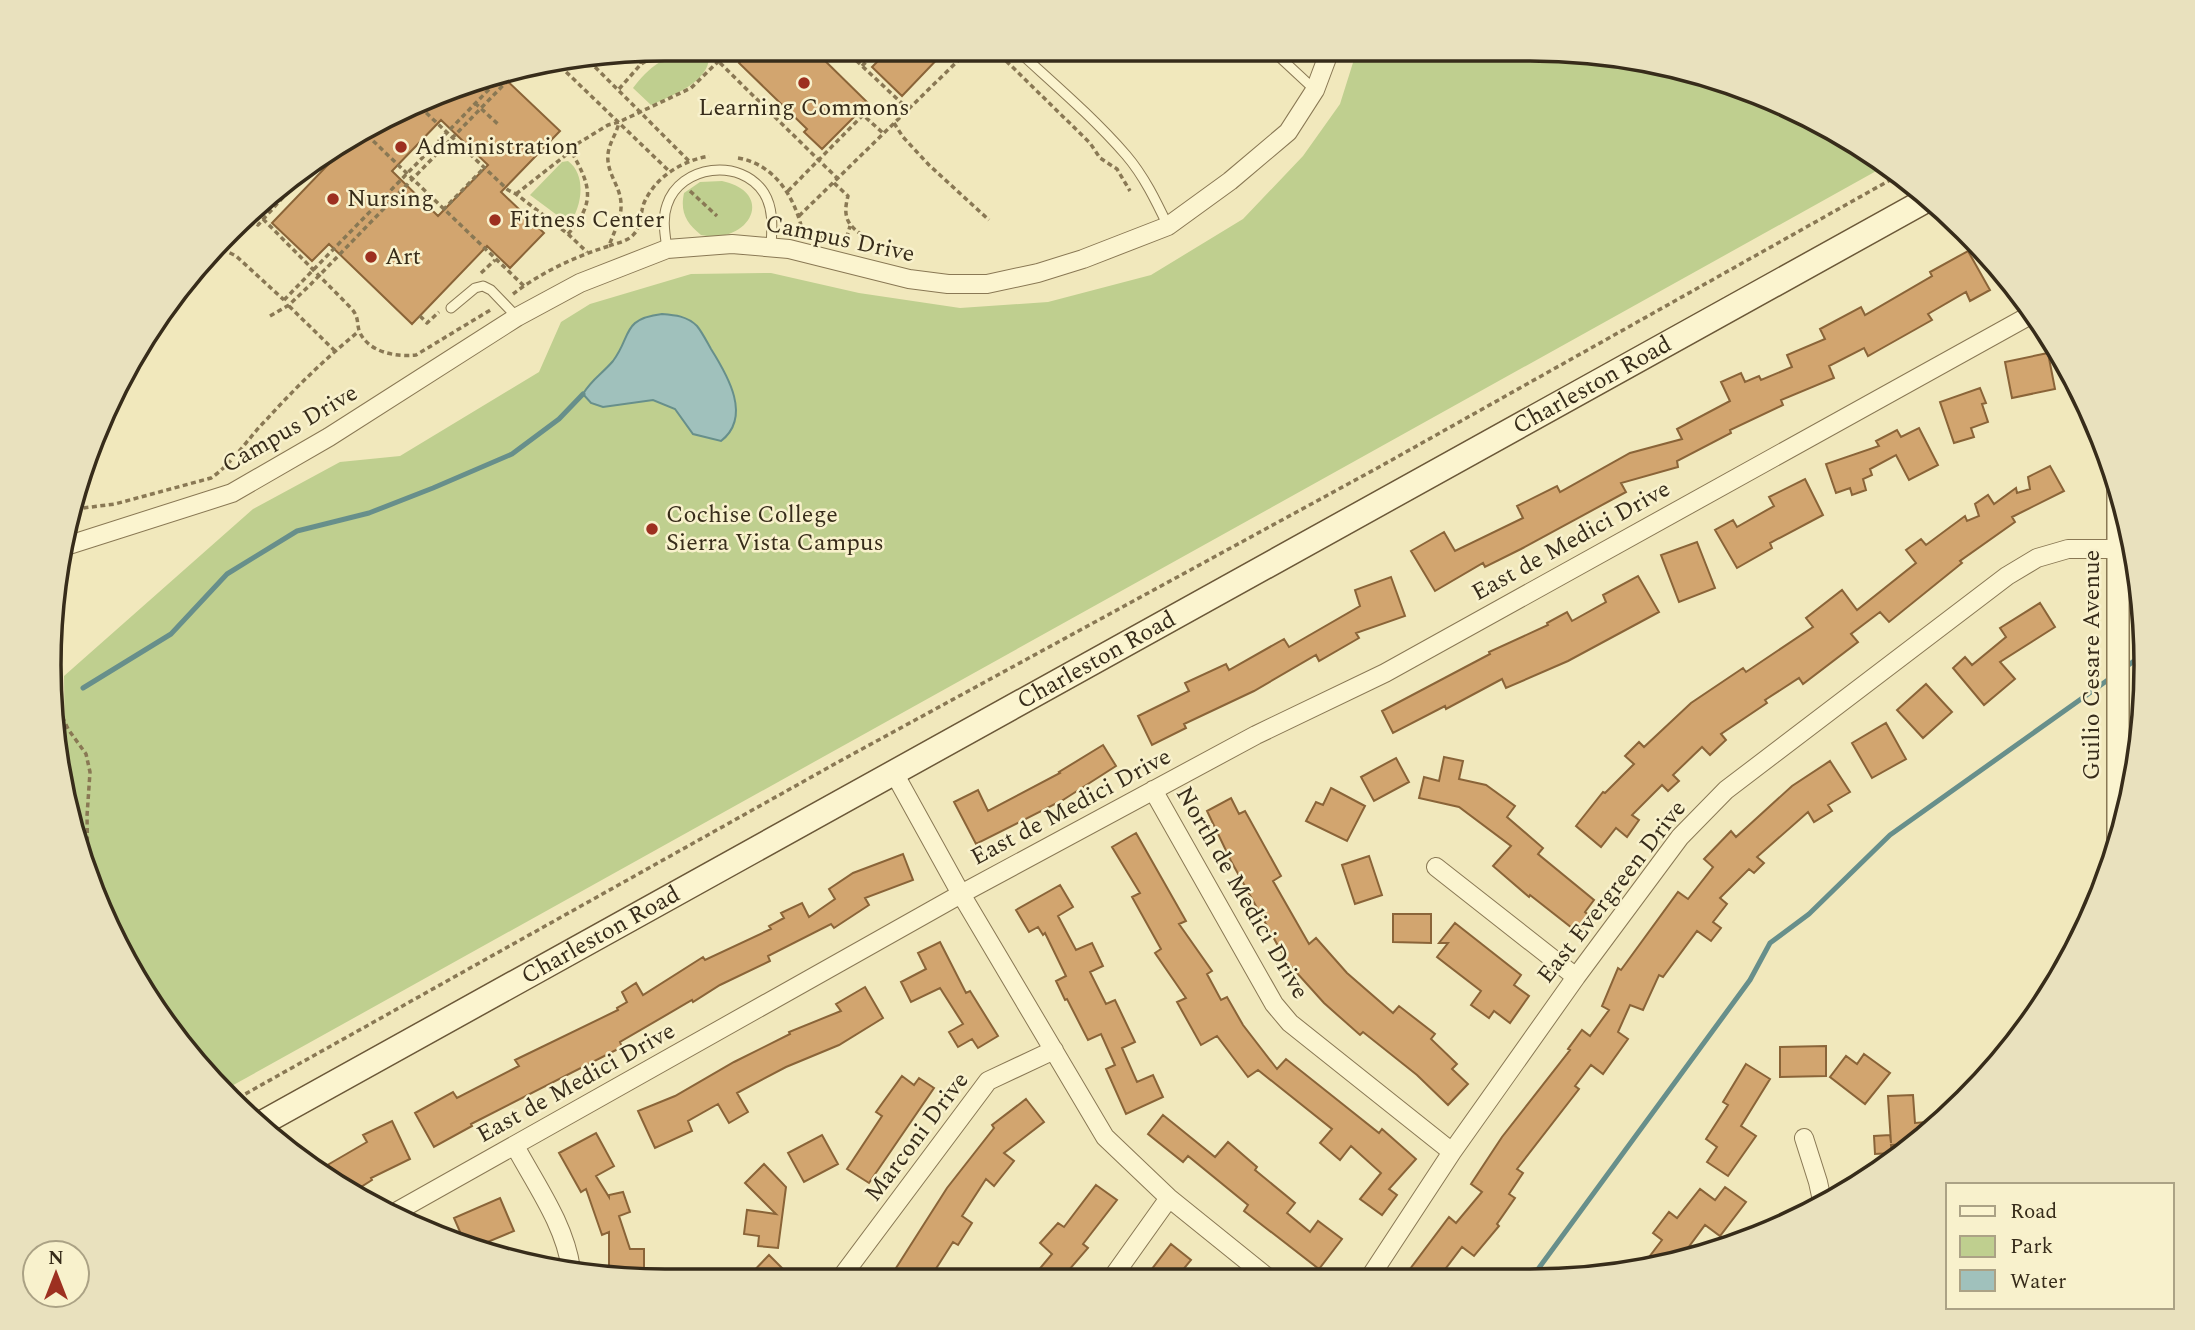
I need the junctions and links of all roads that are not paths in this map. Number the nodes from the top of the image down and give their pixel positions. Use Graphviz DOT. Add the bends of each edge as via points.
graph roads {
  1 [pos="1029,61"];
  2 [pos="1284,61"];
  3 [pos="1326,61"];
  4 [pos="1315,89"];
  5 [pos="1919,204"];
  6 [pos="1168,226"];
  7 [pos="771,247"];
  8 [pos="667,249"];
  9 [pos="451,308"];
  10 [pos="517,317"];
  11 [pos="2024,319"];
  12 [pos="2118,530"];
  13 [pos="74,543"];
  14 [pos="2118,549"];
  15 [pos="893,771"];
  16 [pos="2123,779"];
  17 [pos="1153,790"];
  18 [pos="1436,867"];
  19 [pos="961,894"];
  20 [pos="1576,977"];
  21 [pos="1054,1050"];
  22 [pos="268,1120"];
  23 [pos="1804,1138"];
  24 [pos="515,1146"];
  25 [pos="1452,1152"];
  26 [pos="1821,1194"];
  27 [pos="1169,1198"];
  28 [pos="403,1208"];
  29 [pos="570,1261"];
  30 [pos="848,1269"];
  31 [pos="1118,1269"];
  32 [pos="1257,1269"];
  33 [pos="1375,1269"];
  1 -- 6 [label="lane" via="1128,157"];
  2 -- 4 [label="lane"];
  3 -- 4 [label="street, Campus Drive"];
  4 -- 6 [label="street, Campus Drive" via="1288,132"];
  5 -- 15 [label="main road, Charleston Road"];
  6 -- 7 [label="street, Campus Drive" via="1083,259 986,284 909,279"];
  7 -- 8 [label="street, Campus Drive" via="732,244"];
  7 -- 8 [label="lane" via="772,216 764,193 745,175 725,170 701,172 680,182 667,203"];
  8 -- 10 [label="street, Campus Drive" via="580,283"];
  9 -- 10 [label="lane" via="483,286"];
  10 -- 13 [label="street, Campus Drive" via="302,454 232,493"];
  11 -- 17 [label="street, East de Medici Drive" via="1385,673"];
  12 -- 14 [label="street, Guilio Cesare Avenue"];
  14 -- 16 [label="street, Guilio Cesare Avenue"];
  14 -- 20 [label="street, East Evergreen Drive" via="2068,549 2037,558 2007,576 1727,790 1680,837"];
  15 -- 19 [label="street"];
  15 -- 22 [label="main road, Charleston Road"];
  17 -- 19 [label="street, East de Medici Drive"];
  17 -- 25 [label="street, North de Medici Drive" via="1274,1004 1290,1023"];
  18 -- 20 [label="street"];
  19 -- 21 [label="street"];
  19 -- 24 [label="street, East de Medici Drive"];
  20 -- 25 [label="street, East Evergreen Drive"];
  21 -- 27 [label="street" via="1105,1137"];
  21 -- 30 [label="street, Marconi Drive" via="988,1082"];
  23 -- 26 [label="street"];
  24 -- 28 [label="street, East de Medici Drive"];
  24 -- 29 [label="street" via="562,1233"];
  25 -- 33 [label="street, East Evergreen Drive"];
  27 -- 31 [label="street"];
  27 -- 32 [label="street"];
}
